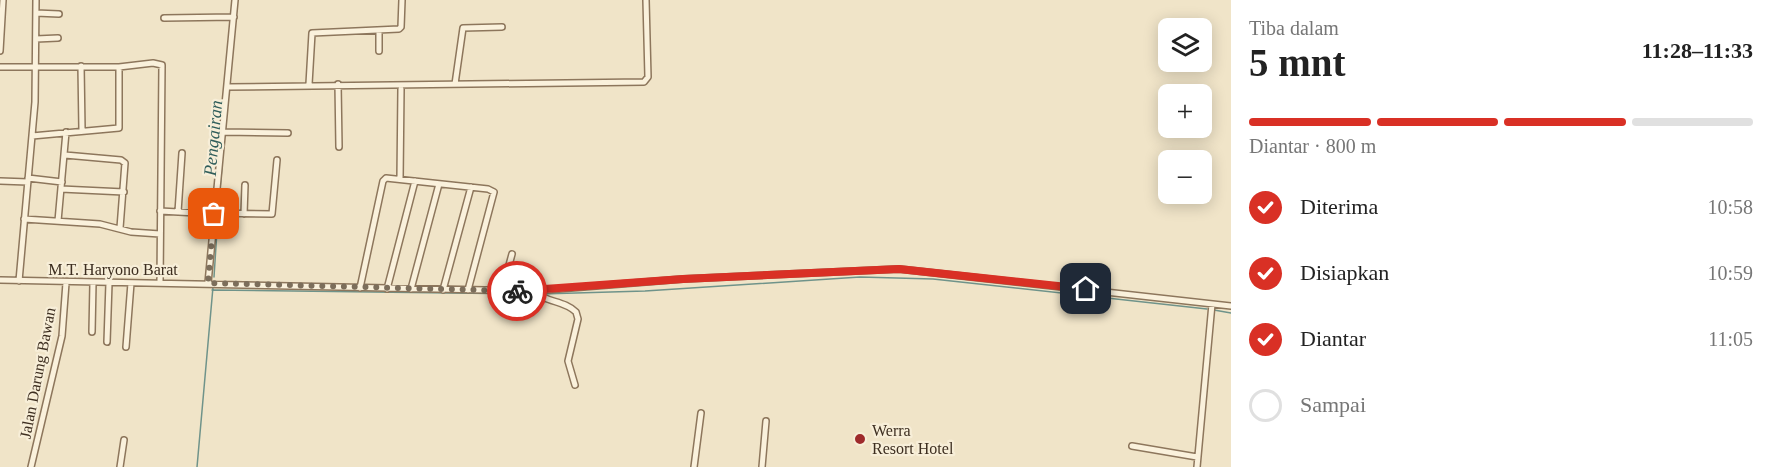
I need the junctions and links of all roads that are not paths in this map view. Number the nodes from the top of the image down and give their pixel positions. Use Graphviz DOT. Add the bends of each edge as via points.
graph roads {
  1 [pos="3,0"];
  2 [pos="36,0"];
  3 [pos="235,0"];
  4 [pos="402,0"];
  5 [pos="646,0"];
  6 [pos="36,13"];
  7 [pos="58,14"];
  8 [pos="234,17"];
  9 [pos="164,18"];
  10 [pos="502,27"];
  11 [pos="379,30"];
  12 [pos="58,38"];
  13 [pos="36,39"];
  14 [pos="0,51"];
  15 [pos="379,51"];
  16 [pos="81,66"];
  17 [pos="0,67"];
  18 [pos="36,67"];
  19 [pos="119,67"];
  20 [pos="309,84"];
  21 [pos="338,84"];
  22 [pos="455,84"];
  23 [pos="227,87"];
  24 [pos="401,89"];
  25 [pos="82,130"];
  26 [pos="66,132"];
  27 [pos="223,132"];
  28 [pos="288,133"];
  29 [pos="32,136"];
  30 [pos="339,147"];
  31 [pos="182,153"];
  32 [pos="65,155"];
  33 [pos="277,160"];
  34 [pos="400,179"];
  35 [pos="28,180"];
  36 [pos="0,181"];
  37 [pos="415,181"];
  38 [pos="62,182"];
  39 [pos="245,184"];
  40 [pos="439,184"];
  41 [pos="471,187"];
  42 [pos="61,189"];
  43 [pos="124,192"];
  44 [pos="160,211"];
  45 [pos="178,212"];
  46 [pos="215,214"];
  47 [pos="244,214"];
  48 [pos="24,219"];
  49 [pos="57,221"];
  50 [pos="120,228"];
  51 [pos="160,234"];
  52 [pos="512,254"];
  53 [pos="0,280"];
  54 [pos="19,281"];
  55 [pos="66,283"];
  56 [pos="93,283"];
  57 [pos="109,283"];
  58 [pos="130,283"];
  59 [pos="160,283"];
  60 [pos="208,283"];
  61 [pos="360,288"];
  62 [pos="387,289"];
  63 [pos="411,289"];
  64 [pos="443,290"];
  65 [pos="468,290"];
  66 [pos="502,291"];
  67 [pos="534,291"];
  68 [pos="1212,304"];
  69 [pos="1231,306"];
  70 [pos="92,332"];
  71 [pos="107,342"];
  72 [pos="126,347"];
  73 [pos="575,385"];
  74 [pos="701,413"];
  75 [pos="766,421"];
  76 [pos="124,440"];
  77 [pos="1132,446"];
  78 [pos="1197,457"];
  79 [pos="32,467"];
  80 [pos="120,467"];
  81 [pos="694,467"];
  82 [pos="762,467"];
  83 [pos="1197,467"];
  1 -- 14 [label="street"];
  2 -- 6 [label="street"];
  3 -- 8 [label="street"];
  4 -- 11 [label="street" via="401,27"];
  5 -- 22 [label="street" via="646,81"];
  6 -- 7 [label="street"];
  6 -- 13 [label="street"];
  8 -- 9 [label="street"];
  8 -- 23 [label="street"];
  10 -- 22 [label="street" via="463,28"];
  11 -- 15 [label="street"];
  11 -- 20 [label="street" via="312,33"];
  12 -- 13 [label="street"];
  13 -- 18 [label="street"];
  16 -- 18 [label="street"];
  16 -- 19 [label="street"];
  16 -- 25 [label="street"];
  17 -- 18 [label="street"];
  18 -- 29 [label="street"];
  19 -- 25 [label="street" via="120,126"];
  19 -- 44 [label="street" via="162,65"];
  20 -- 21 [label="street"];
  20 -- 23 [label="street"];
  21 -- 22 [label="street"];
  21 -- 30 [label="street"];
  23 -- 27 [label="street"];
  24 -- 34 [label="street"];
  25 -- 26 [label="street"];
  26 -- 29 [label="street"];
  26 -- 32 [label="street"];
  27 -- 28 [label="street"];
  27 -- 46 [label="street"];
  29 -- 35 [label="street"];
  31 -- 45 [label="street"];
  32 -- 38 [label="street"];
  32 -- 43 [label="street" via="123,161"];
  33 -- 47 [label="street" via="273,214"];
  34 -- 37 [label="street"];
  34 -- 61 [label="street" via="383,181"];
  35 -- 36 [label="street"];
  35 -- 38 [label="street"];
  35 -- 48 [label="street"];
  37 -- 40 [label="street"];
  37 -- 62 [label="street"];
  38 -- 42 [label="street"];
  39 -- 47 [label="street"];
  40 -- 41 [label="street"];
  40 -- 63 [label="street"];
  41 -- 64 [label="street"];
  41 -- 65 [label="street" via="491,189 494,195"];
  42 -- 43 [label="street"];
  42 -- 49 [label="street"];
  43 -- 50 [label="street"];
  44 -- 45 [label="street"];
  44 -- 51 [label="street"];
  45 -- 46 [label="street"];
  46 -- 47 [label="street"];
  46 -- 60 [label="street"];
  48 -- 49 [label="street"];
  48 -- 54 [label="street"];
  49 -- 50 [label="street"];
  50 -- 51 [label="street"];
  51 -- 59 [label="street"];
  52 -- 66 [label="street"];
  53 -- 54 [label="street, M.T. Haryono Barat"];
  54 -- 55 [label="street, M.T. Haryono Barat"];
  55 -- 56 [label="street, M.T. Haryono Barat"];
  55 -- 79 [label="street, Jalan Darung Bawan" via="62,336"];
  56 -- 57 [label="street, M.T. Haryono Barat"];
  56 -- 70 [label="street"];
  57 -- 58 [label="street, M.T. Haryono Barat"];
  57 -- 71 [label="street"];
  58 -- 59 [label="street, M.T. Haryono Barat"];
  58 -- 72 [label="street"];
  59 -- 60 [label="street, M.T. Haryono Barat"];
  60 -- 61 [label="street, M.T. Haryono Barat"];
  61 -- 62 [label="street, M.T. Haryono Barat"];
  62 -- 63 [label="street, M.T. Haryono Barat"];
  63 -- 64 [label="street, M.T. Haryono Barat"];
  64 -- 65 [label="street, M.T. Haryono Barat"];
  65 -- 66 [label="street, M.T. Haryono Barat"];
  66 -- 67 [label="street, M.T. Haryono Barat"];
  67 -- 68 [label="street, M.T. Haryono Barat" via="683,279 899,269"];
  67 -- 73 [label="street" via="576,312 578,319 568,361"];
  68 -- 69 [label="street, M.T. Haryono Barat"];
  68 -- 78 [label="street"];
  74 -- 81 [label="street"];
  75 -- 82 [label="street"];
  76 -- 80 [label="street"];
  77 -- 78 [label="street"];
  78 -- 83 [label="street"];
}
